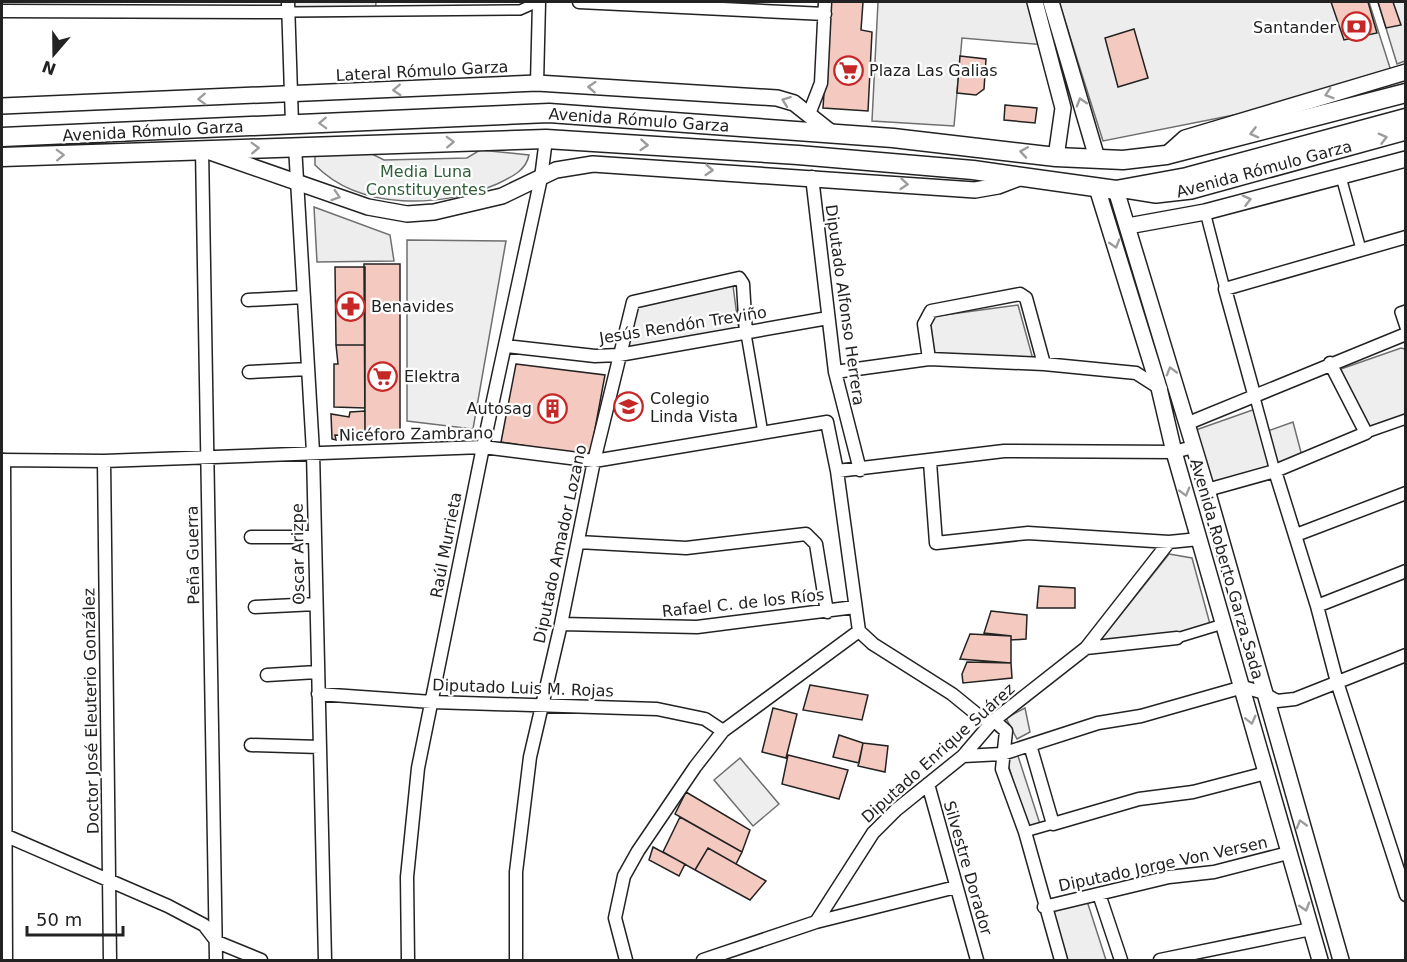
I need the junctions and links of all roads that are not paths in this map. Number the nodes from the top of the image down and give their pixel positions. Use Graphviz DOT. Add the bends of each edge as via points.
graph roads {
  1 [pos="539,2"];
  2 [pos="579,2"];
  3 [pos="1035,2"];
  4 [pos="1051,2"];
  5 [pos="288,7"];
  6 [pos="825,8"];
  7 [pos="2,11"];
  8 [pos="1406,72"];
  9 [pos="537,83"];
  10 [pos="1406,93"];
  11 [pos="291,95"];
  12 [pos="2,106"];
  13 [pos="809,114"];
  14 [pos="1406,118"];
  15 [pos="292,124"];
  16 [pos="1406,132"];
  17 [pos="833,134"];
  18 [pos="4,135"];
  19 [pos="546,139"];
  20 [pos="295,147"];
  21 [pos="202,149"];
  22 [pos="1166,155"];
  23 [pos="2,157"];
  24 [pos="1056,157"];
  25 [pos="1097,158"];
  26 [pos="1406,159"];
  27 [pos="812,177"];
  28 [pos="1341,177"];
  29 [pos="541,178"];
  30 [pos="1019,178"];
  31 [pos="298,183"];
  32 [pos="1112,189"];
  33 [pos="1205,212"];
  34 [pos="1128,226"];
  35 [pos="1406,237"];
  36 [pos="1361,249"];
  37 [pos="1225,289"];
  38 [pos="304,297"];
  39 [pos="248,300"];
  40 [pos="1406,310"];
  41 [pos="828,318"];
  42 [pos="1406,330"];
  43 [pos="746,334"];
  44 [pos="1406,334"];
  45 [pos="506,346"];
  46 [pos="619,355"];
  47 [pos="929,359"];
  48 [pos="1330,363"];
  49 [pos="1044,364"];
  50 [pos="308,369"];
  51 [pos="249,372"];
  52 [pos="835,372"];
  53 [pos="1159,388"];
  54 [pos="1254,394"];
  55 [pos="1179,396"];
  56 [pos="1406,419"];
  57 [pos="1186,424"];
  58 [pos="1366,433"];
  59 [pos="763,434"];
  60 [pos="483,447"];
  61 [pos="1193,447"];
  62 [pos="313,452"];
  63 [pos="1174,452"];
  64 [pos="208,458"];
  65 [pos="3,460"];
  66 [pos="104,461"];
  67 [pos="594,461"];
  68 [pos="930,462"];
  69 [pos="860,470"];
  70 [pos="837,471"];
  71 [pos="1275,471"];
  72 [pos="1206,490"];
  73 [pos="1406,493"];
  74 [pos="1296,536"];
  75 [pos="251,537"];
  76 [pos="314,537"];
  77 [pos="1199,539"];
  78 [pos="578,542"];
  79 [pos="1169,542"];
  80 [pos="3,559"];
  81 [pos="1406,571"];
  82 [pos="316,604"];
  83 [pos="1317,606"];
  84 [pos="255,607"];
  85 [pos="855,607"];
  86 [pos="827,612"];
  87 [pos="561,624"];
  88 [pos="1223,624"];
  89 [pos="859,631"];
  90 [pos="1177,638"];
  91 [pos="1086,648"];
  92 [pos="1406,655"];
  93 [pos="4,659"];
  94 [pos="317,672"];
  95 [pos="267,675"];
  96 [pos="1337,682"];
  97 [pos="1243,687"];
  98 [pos="318,694"];
  99 [pos="1265,695"];
  100 [pos="432,702"];
  101 [pos="541,705"];
  102 [pos="993,721"];
  103 [pos="723,731"];
  104 [pos="251,745"];
  105 [pos="1030,745"];
  106 [pos="320,747"];
  107 [pos="1279,750"];
  108 [pos="1002,754"];
  109 [pos="963,756"];
  110 [pos="1260,756"];
  111 [pos="4,759"];
  112 [pos="1266,773"];
  113 [pos="928,784"];
  114 [pos="1053,824"];
  115 [pos="1025,832"];
  116 [pos="4,835"];
  117 [pos="1288,853"];
  118 [pos="109,881"];
  119 [pos="956,887"];
  120 [pos="1099,894"];
  121 [pos="1406,895"];
  122 [pos="1044,907"];
  123 [pos="816,922"];
  124 [pos="1311,929"];
  125 [pos="217,942"];
  126 [pos="716,958"];
  127 [pos="6,960"];
  128 [pos="110,960"];
  129 [pos="216,960"];
  130 [pos="261,960"];
  131 [pos="325,960"];
  132 [pos="408,960"];
  133 [pos="516,960"];
  134 [pos="626,960"];
  135 [pos="703,960"];
  136 [pos="977,960"];
  137 [pos="1061,960"];
  138 [pos="1121,960"];
  139 [pos="1160,960"];
  140 [pos="1320,960"];
  141 [pos="1341,960"];
  1 -- 5 [label="street" via="520,10"];
  1 -- 9 [label="street"];
  2 -- 6 [label="street"];
  3 -- 24 [label="street" via="1064,108"];
  25 -- 4 [label="street, one-way"];
  5 -- 7 [label="street"];
  5 -- 11 [label="street"];
  6 -- 13 [label="street" via="820,88"];
  8 -- 22 [label="street, one-way" via="1185,138"];
  9 -- 11 [label="street, Lateral Rómulo Garza, one-way"];
  13 -- 9 [label="street, Lateral Rómulo Garza, one-way" via="787,100 764,96"];
  10 -- 22 [label="main road, Avenida Rómulo Garza, one-way"];
  11 -- 12 [label="street, Lateral Rómulo Garza, one-way"];
  11 -- 15 [label="street"];
  13 -- 17 [label="street, Lateral Rómulo Garza"];
  14 -- 32 [label="main road, Avenida Rómulo Garza" via="1187,177"];
  17 -- 15 [label="main road, Avenida Rómulo Garza, one-way" via="549,113"];
  15 -- 18 [label="main road, Avenida Rómulo Garza"];
  32 -- 16 [label="street, Avenida Rómulo Garza, one-way" via="1156,195 1191,191"];
  24 -- 17 [label="main road, Avenida Rómulo Garza, one-way"];
  20 -- 19 [label="main road, Avenida Rómulo Garza, one-way"];
  19 -- 29 [label="street, Raúl Murrieta"];
  19 -- 30 [label="main road, Avenida Rómulo Garza, one-way" via="810,156 973,170"];
  21 -- 20 [label="main road, Avenida Rómulo Garza, one-way"];
  20 -- 31 [label="street, Oscar Arizpe"];
  23 -- 21 [label="main road, Avenida Rómulo Garza, one-way"];
  21 -- 31 [label="street, Avenida Rómulo Garza"];
  21 -- 64 [label="street, Peña Guerra"];
  22 -- 25 [label="main road, Avenida Rómulo Garza" via="1123,160"];
  24 -- 25 [label="main road, Avenida Rómulo Garza"];
  26 -- 28 [label="street"];
  29 -- 27 [label="street, Avenida Rómulo Garza, one-way" via="556,170 593,165"];
  27 -- 30 [label="street, Avenida Rómulo Garza, one-way" via="975,190"];
  27 -- 41 [label="street, Diputado Alfonso Herrera"];
  33 -- 28 [label="street, one-way"];
  28 -- 36 [label="street"];
  31 -- 29 [label="street, Avenida Rómulo Garza, one-way" via="368,207 407,214 434,212 502,196"];
  29 -- 45 [label="street, Raúl Murrieta"];
  30 -- 32 [label="main road, Avenida Rómulo Garza"];
  31 -- 38 [label="street, Oscar Arizpe"];
  32 -- 34 [label="street, Avenida Roberto Garza Sada"];
  32 -- 53 [label="street, Avenida Roberto Garza Sada, one-way"];
  33 -- 34 [label="street"];
  33 -- 37 [label="street"];
  55 -- 34 [label="street, Avenida Roberto Garza Sada, one-way"];
  35 -- 36 [label="street"];
  36 -- 37 [label="street"];
  37 -- 54 [label="street"];
  38 -- 39 [label="street"];
  38 -- 50 [label="street, Oscar Arizpe"];
  40 -- 42 [label="street" via="1400,312"];
  41 -- 43 [label="street, Jesús Rendón Treviño"];
  41 -- 52 [label="street, Diputado Alfonso Herrera"];
  43 -- 46 [label="street, Jesús Rendón Treviño"];
  43 -- 46 [label="street, Diputado Amador Lozano" via="743,284 736,279 634,300"];
  43 -- 59 [label="street"];
  44 -- 48 [label="street"];
  45 -- 46 [label="street, Jesús Rendón Treviño"];
  45 -- 60 [label="street, Raúl Murrieta"];
  46 -- 67 [label="street, Diputado Amador Lozano"];
  47 -- 49 [label="street"];
  47 -- 49 [label="street" via="924,324 931,311 1020,294 1026,298"];
  47 -- 52 [label="street"];
  48 -- 54 [label="street"];
  48 -- 58 [label="street"];
  49 -- 53 [label="street" via="1136,373"];
  50 -- 51 [label="street"];
  50 -- 62 [label="street, Oscar Arizpe"];
  52 -- 69 [label="street, Diputado Alfonso Herrera"];
  53 -- 55 [label="street"];
  53 -- 63 [label="street, Avenida Roberto Garza Sada"];
  54 -- 57 [label="street"];
  54 -- 71 [label="street"];
  55 -- 57 [label="street, Avenida Roberto Garza Sada"];
  56 -- 58 [label="street"];
  57 -- 61 [label="street, Avenida Roberto Garza Sada"];
  58 -- 71 [label="street"];
  59 -- 67 [label="street, Nicéforo Zambrano"];
  59 -- 70 [label="street, Nicéforo Zambrano" via="827,422"];
  60 -- 62 [label="street, Nicéforo Zambrano"];
  60 -- 67 [label="street, Nicéforo Zambrano"];
  60 -- 100 [label="street, Raúl Murrieta"];
  61 -- 63 [label="street"];
  61 -- 72 [label="street, Avenida Roberto Garza Sada"];
  62 -- 64 [label="street, Nicéforo Zambrano"];
  62 -- 76 [label="street, Oscar Arizpe"];
  63 -- 68 [label="street" via="1004,452"];
  63 -- 77 [label="street, Avenida Roberto Garza Sada, one-way"];
  64 -- 66 [label="street, Nicéforo Zambrano"];
  64 -- 125 [label="street, Peña Guerra"];
  65 -- 66 [label="street, Nicéforo Zambrano"];
  65 -- 80 [label="street"];
  66 -- 118 [label="street, Doctor José Eleuterio González"];
  67 -- 78 [label="street, Diputado Amador Lozano"];
  68 -- 69 [label="street"];
  68 -- 79 [label="street" via="936,543 1028,533"];
  69 -- 70 [label="street"];
  70 -- 85 [label="street"];
  71 -- 72 [label="street"];
  71 -- 74 [label="street"];
  72 -- 99 [label="street, Avenida Roberto Garza Sada"];
  73 -- 74 [label="street"];
  74 -- 83 [label="street"];
  75 -- 76 [label="street"];
  76 -- 82 [label="street, Oscar Arizpe"];
  77 -- 79 [label="street"];
  77 -- 88 [label="street, Avenida Roberto Garza Sada"];
  78 -- 86 [label="street" via="686,548 809,535 816,544"];
  78 -- 87 [label="street, Diputado Amador Lozano"];
  79 -- 91 [label="street, Diputado Enrique Suárez"];
  80 -- 93 [label="street"];
  81 -- 83 [label="street"];
  82 -- 84 [label="street"];
  82 -- 94 [label="street, Oscar Arizpe"];
  83 -- 96 [label="street"];
  85 -- 86 [label="street, Rafael C. de los Ríos"];
  85 -- 89 [label="street"];
  86 -- 87 [label="street, Rafael C. de los Ríos" via="697,627"];
  87 -- 101 [label="street, Diputado Amador Lozano"];
  88 -- 90 [label="street"];
  88 -- 97 [label="street, Avenida Roberto Garza Sada"];
  89 -- 102 [label="street" via="979,716"];
  89 -- 103 [label="street"];
  90 -- 91 [label="street"];
  91 -- 102 [label="street, Diputado Enrique Suárez"];
  92 -- 96 [label="street"];
  93 -- 111 [label="street"];
  94 -- 95 [label="street"];
  94 -- 98 [label="street, Oscar Arizpe"];
  96 -- 99 [label="street" via="1281,702"];
  96 -- 121 [label="street"];
  97 -- 99 [label="street"];
  97 -- 105 [label="street" via="1141,716 1098,723"];
  97 -- 110 [label="street, Avenida Roberto Garza Sada, one-way"];
  98 -- 100 [label="street, Diputado Luis M. Rojas"];
  98 -- 106 [label="street, Oscar Arizpe"];
  99 -- 107 [label="street, Avenida Roberto Garza Sada"];
  100 -- 101 [label="street, Diputado Luis M. Rojas"];
  100 -- 132 [label="street, Raúl Murrieta" via="418,768 407,877"];
  101 -- 103 [label="street, Diputado Luis M. Rojas" via="657,709 705,719"];
  101 -- 133 [label="street, Diputado Amador Lozano" via="519,837"];
  102 -- 108 [label="street" via="1006,731"];
  102 -- 109 [label="street, Diputado Enrique Suárez"];
  103 -- 134 [label="street" via="644,841 624,876 615,918"];
  104 -- 106 [label="street"];
  105 -- 108 [label="street"];
  105 -- 114 [label="street"];
  106 -- 131 [label="street, Oscar Arizpe"];
  107 -- 110 [label="street"];
  141 -- 107 [label="street, Avenida Roberto Garza Sada, one-way"];
  108 -- 109 [label="street"];
  108 -- 115 [label="street" via="1002,769"];
  109 -- 113 [label="street, Diputado Enrique Suárez"];
  110 -- 112 [label="street, Avenida Roberto Garza Sada"];
  111 -- 116 [label="street"];
  112 -- 114 [label="street" via="1193,792 1138,799"];
  112 -- 117 [label="street, Avenida Roberto Garza Sada"];
  113 -- 119 [label="street, Silvestre Dorador"];
  113 -- 123 [label="street, Diputado Enrique Suárez" via="873,833"];
  114 -- 115 [label="street"];
  115 -- 122 [label="street"];
  116 -- 118 [label="street"];
  116 -- 127 [label="street"];
  117 -- 120 [label="street, Diputado Jorge Von Versen"];
  117 -- 124 [label="street, Avenida Roberto Garza Sada, one-way"];
  118 -- 125 [label="street" via="198,921"];
  118 -- 128 [label="street, Doctor José Eleuterio González"];
  119 -- 123 [label="street"];
  119 -- 136 [label="street, Silvestre Dorador"];
  120 -- 122 [label="street, Diputado Jorge Von Versen"];
  120 -- 138 [label="street"];
  122 -- 137 [label="street"];
  123 -- 126 [label="street"];
  124 -- 139 [label="street"];
  124 -- 140 [label="street, Avenida Roberto Garza Sada"];
  125 -- 129 [label="street, Peña Guerra"];
  125 -- 130 [label="street"];
  126 -- 135 [label="street"];
}
